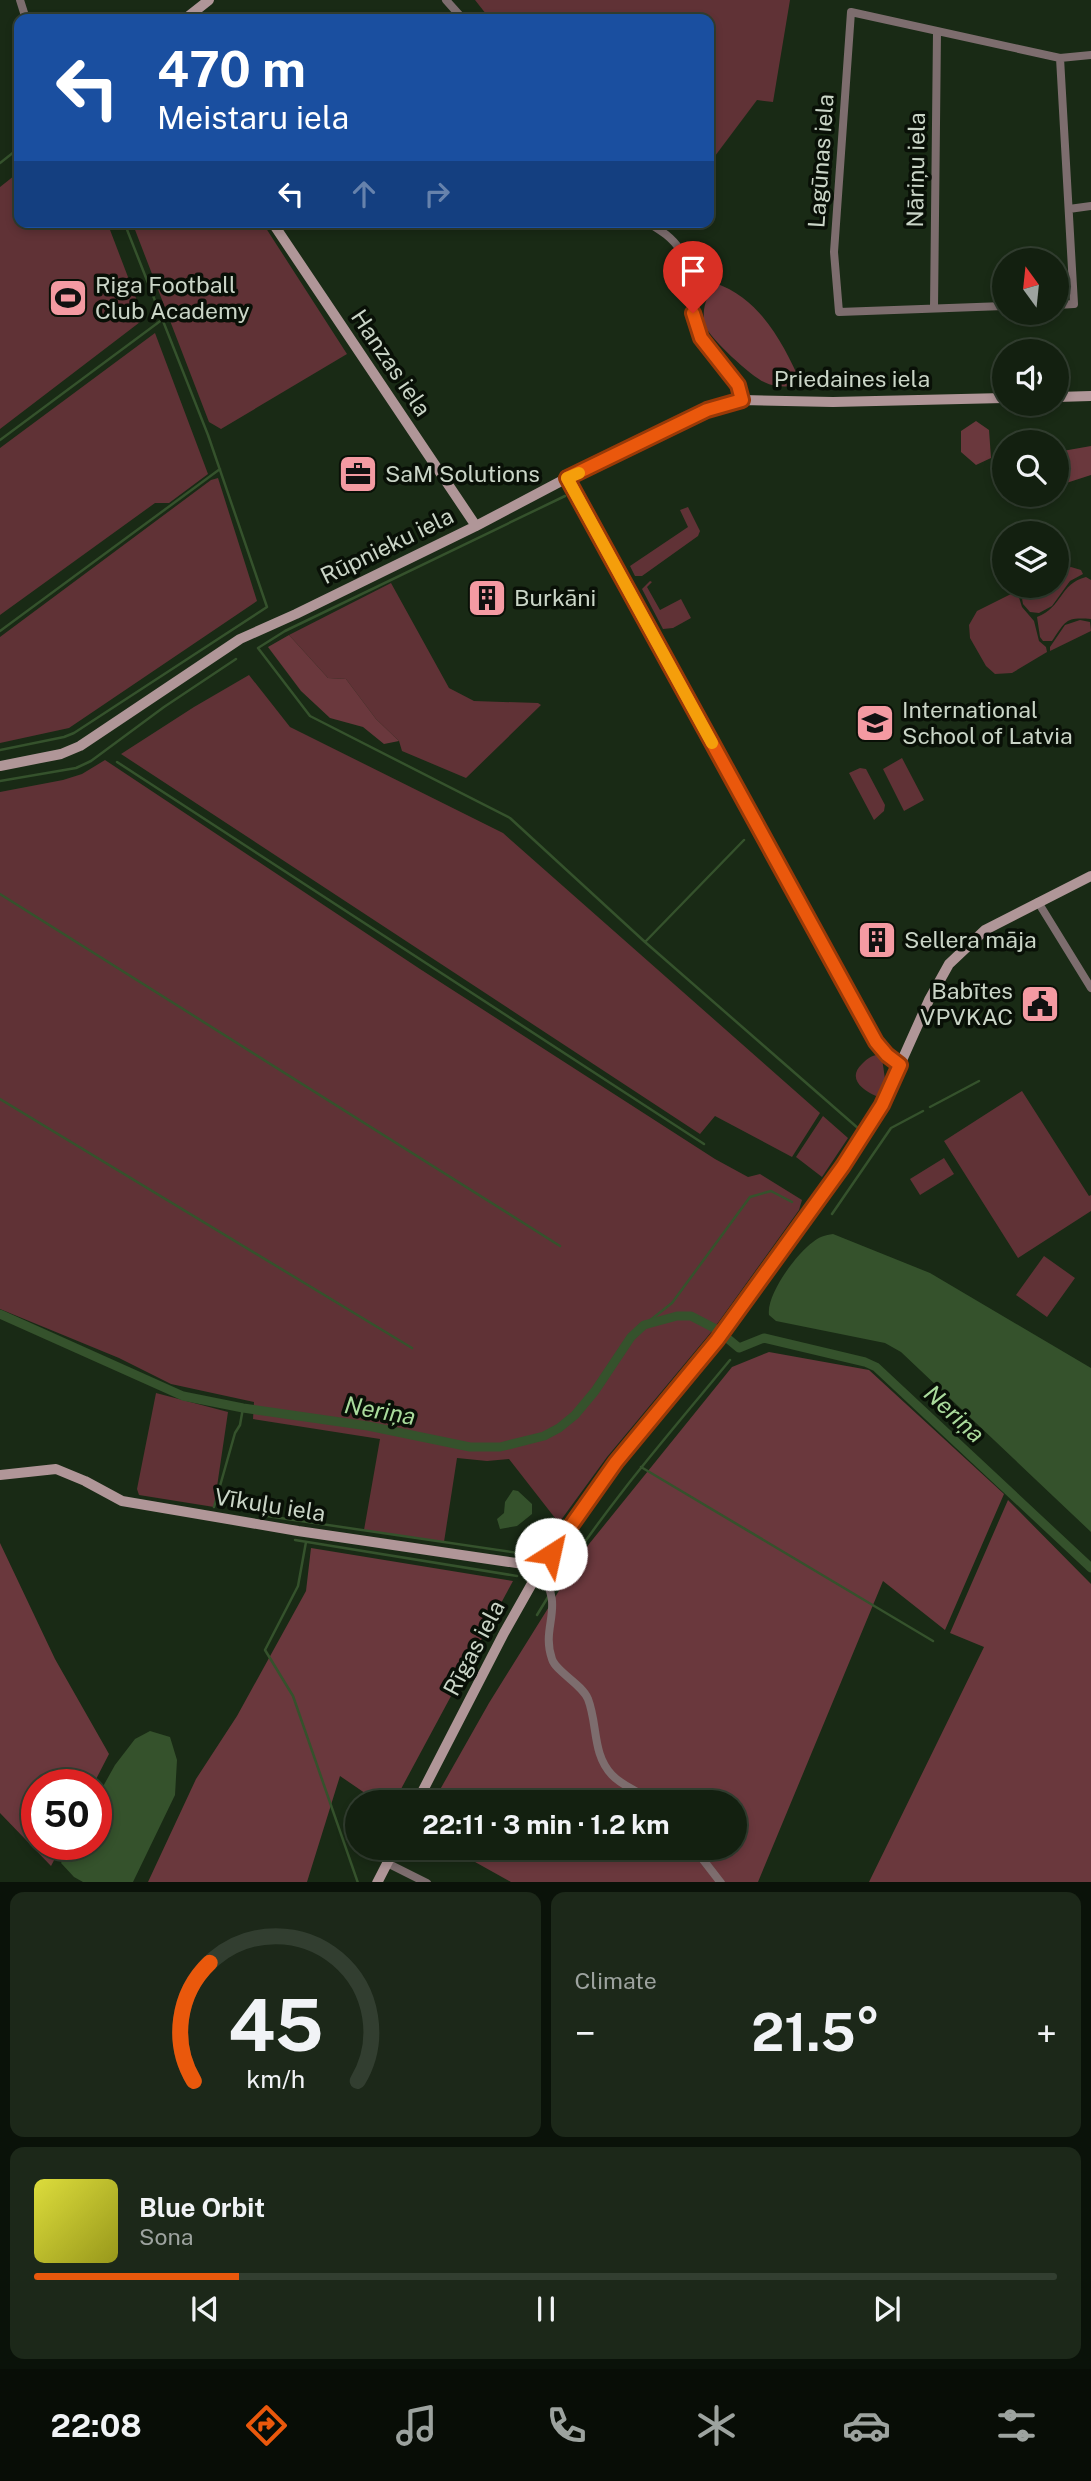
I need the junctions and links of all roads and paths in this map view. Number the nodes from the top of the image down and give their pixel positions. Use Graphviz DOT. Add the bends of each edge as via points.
graph roads {
  1 [pos="209,0"];
  2 [pos="446,0"];
  3 [pos="191,14"];
  4 [pos="459,14"];
  5 [pos="937,32"];
  6 [pos="1091,55"];
  7 [pos="1060,58"];
  8 [pos="1091,206"];
  9 [pos="1069,209"];
  10 [pos="276,228"];
  11 [pos="656,228"];
  12 [pos="1069,304"];
  13 [pos="992,306"];
  14 [pos="934,308"];
  15 [pos="1091,396"];
  16 [pos="1069,397"];
  17 [pos="992,398"];
  18 [pos="742,400"];
  19 [pos="567,478"];
  20 [pos="476,526"];
  21 [pos="0,766"];
  22 [pos="1091,876"];
  23 [pos="1038,902"];
  24 [pos="1091,988"];
  25 [pos="900,1065"];
  26 [pos="0,1475"];
  27 [pos="539,1571"];
  28 [pos="423,1790"];
  29 [pos="636,1790"];
  30 [pos="388,1860"];
  31 [pos="704,1860"];
  32 [pos="387,1863"];
  33 [pos="377,1882"];
  34 [pos="427,1882"];
  35 [pos="721,1882"];
  1 -- 3 [label="street"];
  2 -- 4 [label="street"];
  5 -- 7 [label="street"];
  5 -- 14 [label="street, Nāriņu iela"];
  5 -- 14 [label="street, Lagūnas iela" via="851,12 834,252 839,312"];
  6 -- 7 [label="street"];
  7 -- 9 [label="street"];
  8 -- 9 [label="street"];
  9 -- 12 [label="street" via="1074,304"];
  10 -- 20 [label="street, Hanzas iela"];
  11 -- 18 [label="street, Priedaines iela" via="670,238 684,258 696,327 738,385"];
  13 -- 14 [label="street"];
  15 -- 16 [label="street"];
  17 -- 18 [label="street, Priedaines iela"];
  18 -- 19 [label="street, Rūpnieku iela" via="707,410"];
  19 -- 20 [label="street, Rūpnieku iela"];
  19 -- 25 [label="street" via="876,1042"];
  20 -- 21 [label="street, Rūpnieku iela" via="240,639 80,746"];
  22 -- 23 [label="street, Rīgas iela"];
  23 -- 24 [label="street"];
  23 -- 25 [label="street, Rīgas iela" via="985,930 949,964"];
  25 -- 27 [label="street, Rīgas iela" via="882,1105 850,1155 717,1340 616,1462"];
  26 -- 27 [label="street, Vīkuļu iela" via="56,1469 122,1501 523,1564"];
  27 -- 28 [label="street, Rīgas iela"];
  27 -- 29 [label="street" via="551,1586 552,1662 587,1697 600,1761 614,1778"];
  30 -- 32 [label="street"];
  31 -- 35 [label="street"];
  32 -- 33 [label="street"];
  32 -- 34 [label="street"];
}
